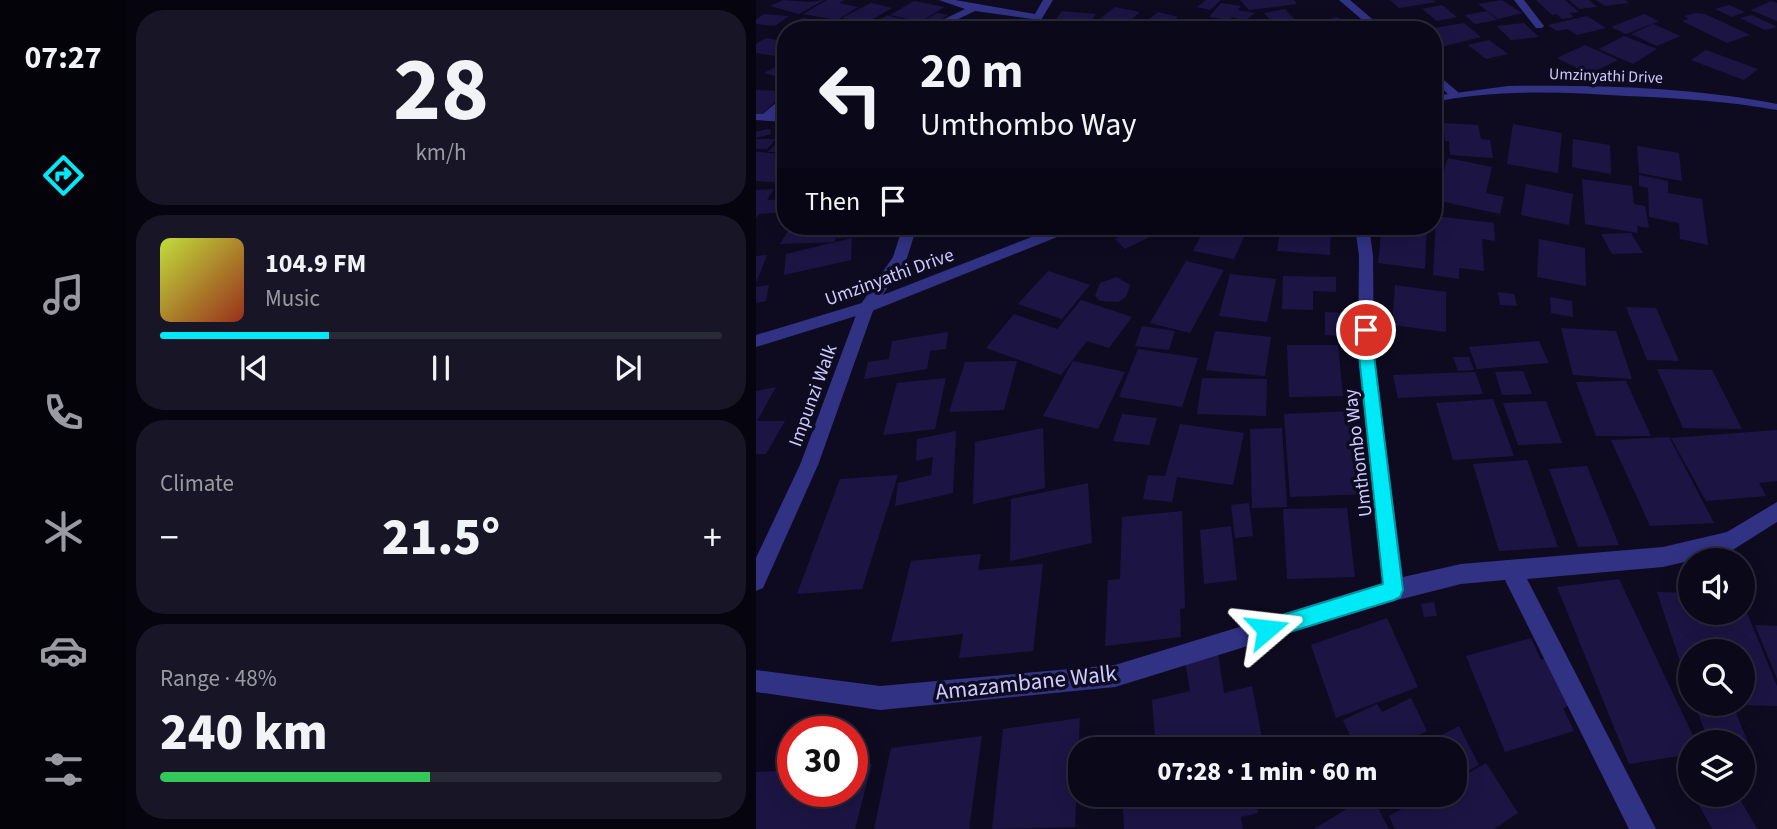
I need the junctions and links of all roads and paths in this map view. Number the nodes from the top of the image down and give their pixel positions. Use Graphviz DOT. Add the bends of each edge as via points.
graph roads {
  1 [pos="944,0"];
  2 [pos="1048,0"];
  3 [pos="1344,0"];
  4 [pos="1519,0"];
  5 [pos="974,8"];
  6 [pos="1037,17"];
  7 [pos="946,21"];
  8 [pos="1035,21"];
  9 [pos="1369,21"];
  10 [pos="1539,26"];
  11 [pos="1442,83"];
  12 [pos="1454,94"];
  13 [pos="1442,97"];
  14 [pos="777,104"];
  15 [pos="1773,106"];
  16 [pos="760,117"];
  17 [pos="908,235"];
  18 [pos="1049,235"];
  19 [pos="1363,235"];
  20 [pos="867,307"];
  21 [pos="756,341"];
  22 [pos="1777,512"];
  23 [pos="1511,570"];
  24 [pos="756,582"];
  25 [pos="1394,590"];
  26 [pos="756,681"];
  27 [pos="1643,829"];
  1 -- 5 [label="street"];
  2 -- 6 [label="street"];
  3 -- 9 [label="street"];
  4 -- 10 [label="street"];
  5 -- 6 [label="street"];
  5 -- 7 [label="street"];
  6 -- 8 [label="street"];
  11 -- 12 [label="street"];
  12 -- 13 [label="street, Umzinyathi Drive"];
  12 -- 15 [label="street, Umzinyathi Drive" via="1567,90"];
  14 -- 16 [label="street"];
  17 -- 20 [label="street, Impunzi Walk" via="900,258"];
  18 -- 20 [label="street, Umzinyathi Drive"];
  19 -- 25 [label="street, Umthombo Way" via="1366,355"];
  20 -- 21 [label="street, Umzinyathi Drive"];
  20 -- 24 [label="street, Impunzi Walk" via="809,465"];
  22 -- 23 [label="street, Amazambane Walk" via="1731,541 1662,557"];
  23 -- 25 [label="street, Amazambane Walk" via="1461,574"];
  23 -- 27 [label="street"];
  25 -- 26 [label="street, Amazambane Walk" via="1115,676 880,698"];
}
